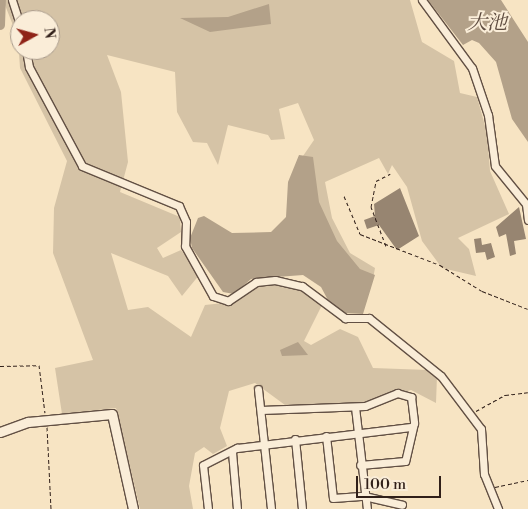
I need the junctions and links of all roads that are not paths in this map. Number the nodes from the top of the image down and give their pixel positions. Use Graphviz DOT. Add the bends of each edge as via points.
graph roads {
  1 [pos="422,0"];
  2 [pos="28,60"];
  3 [pos="528,220"];
  4 [pos="258,389"];
  5 [pos="355,407"];
  6 [pos="261,410"];
  7 [pos="411,427"];
  8 [pos="0,432"];
  9 [pos="357,432"];
  10 [pos="326,436"];
  11 [pos="295,439"];
  12 [pos="264,442"];
  13 [pos="232,452"];
  14 [pos="360,465"];
  15 [pos="364,496"];
  16 [pos="402,505"];
  17 [pos="133,509"];
  18 [pos="208,509"];
  19 [pos="238,509"];
  20 [pos="271,509"];
  21 [pos="302,509"];
  22 [pos="367,509"];
  23 [pos="498,509"];
  1 -- 3 [label="street" via="472,68 488,115 495,166 526,204"];
  2 -- 23 [label="street" via="82,166 180,206 186,222 185,246 213,296 228,301 256,282 275,280 302,286 345,318 369,318 399,339 440,376 471,414 484,437 484,474"];
  4 -- 6 [label="street"];
  5 -- 6 [label="street"];
  5 -- 7 [label="street" via="407,394 412,397"];
  5 -- 9 [label="street"];
  6 -- 12 [label="street"];
  7 -- 9 [label="street"];
  7 -- 14 [label="street" via="405,461"];
  8 -- 17 [label="street" via="46,419 115,416"];
  9 -- 10 [label="street"];
  9 -- 14 [label="street"];
  10 -- 11 [label="street"];
  10 -- 15 [label="street" via="333,498"];
  11 -- 12 [label="street"];
  11 -- 21 [label="street"];
  12 -- 13 [label="street"];
  12 -- 20 [label="street"];
  13 -- 18 [label="street" via="203,465"];
  13 -- 19 [label="street"];
  14 -- 15 [label="street"];
  15 -- 16 [label="street"];
  15 -- 22 [label="street"];
}
